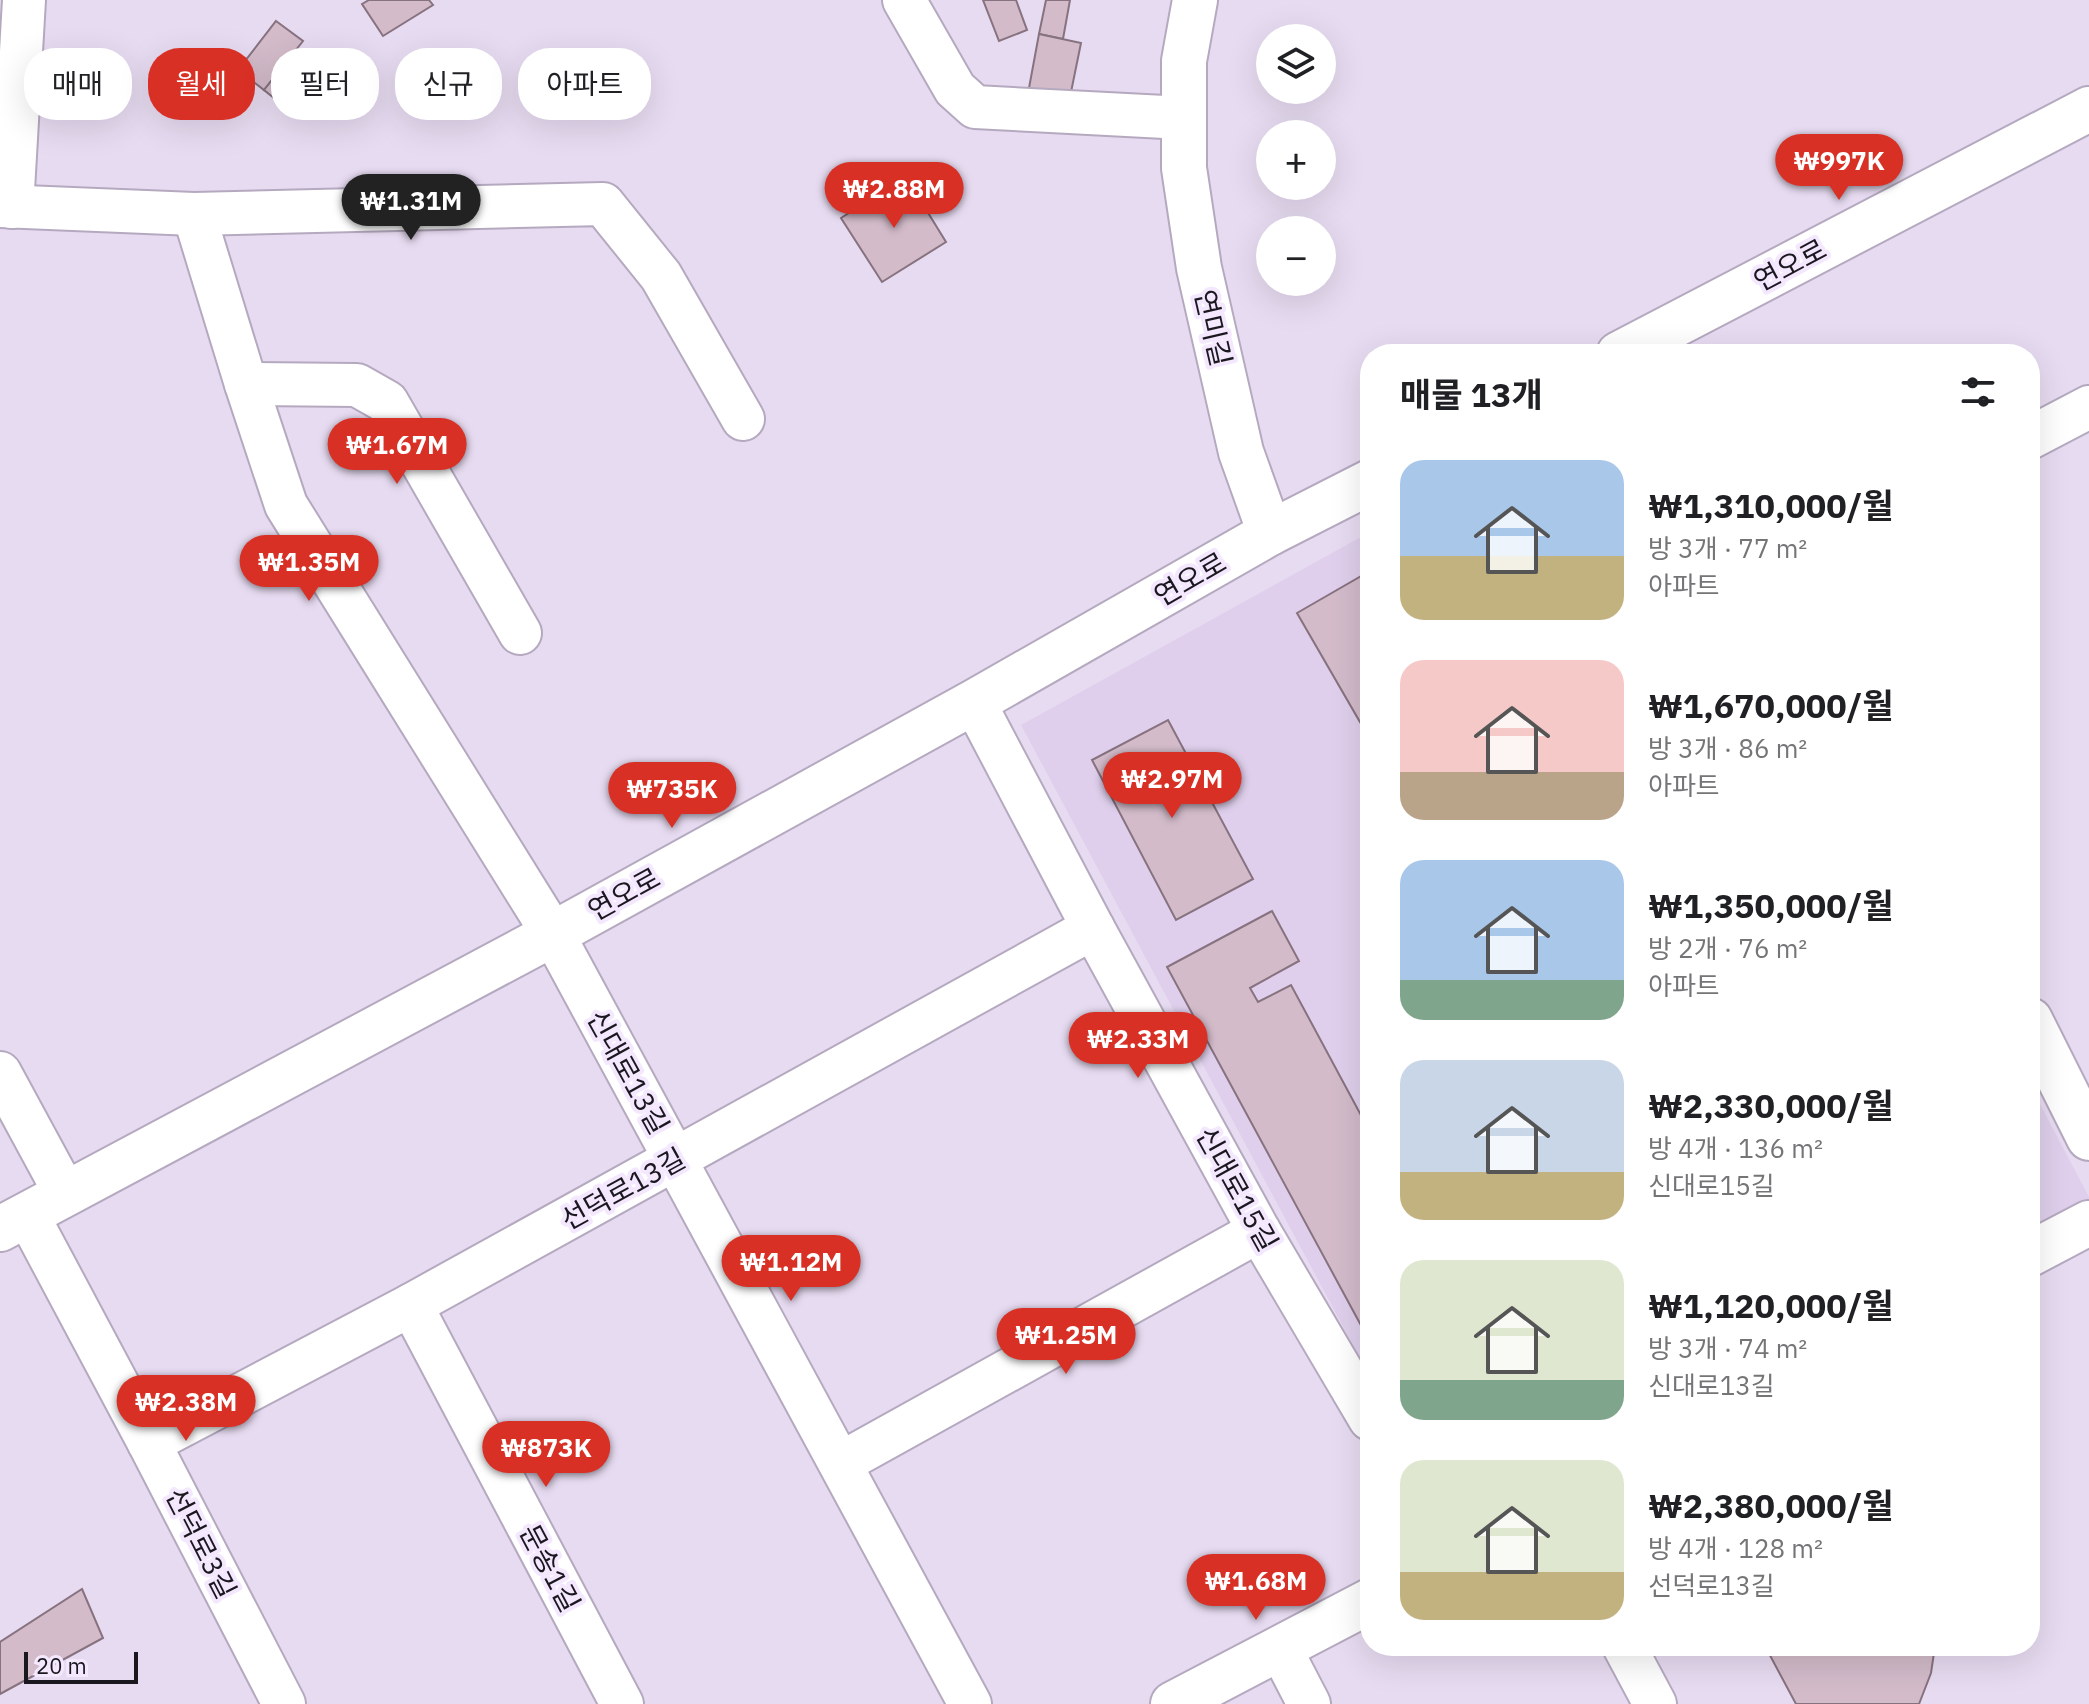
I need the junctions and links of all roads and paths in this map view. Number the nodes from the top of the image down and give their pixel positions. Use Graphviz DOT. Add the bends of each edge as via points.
graph roads {
  1 [pos="24,0"];
  2 [pos="904,0"];
  3 [pos="1195,0"];
  4 [pos="2089,109"];
  5 [pos="1184,118"];
  6 [pos="6,206"];
  7 [pos="194,214"];
  8 [pos="1683,340"];
  9 [pos="246,384"];
  10 [pos="2089,407"];
  11 [pos="743,419"];
  12 [pos="2040,433"];
  13 [pos="1360,487"];
  14 [pos="1270,533"];
  15 [pos="520,633"];
  16 [pos="974,702"];
  17 [pos="1093,928"];
  18 [pos="553,934"];
  19 [pos="2040,1040"];
  20 [pos="0,1073"];
  21 [pos="2089,1138"];
  22 [pos="676,1160"];
  23 [pos="65,1193"];
  24 [pos="13,1221"];
  25 [pos="2089,1223"];
  26 [pos="1259,1231"];
  27 [pos="2040,1249"];
  28 [pos="411,1305"];
  29 [pos="1360,1402"];
  30 [pos="149,1443"];
  31 [pos="841,1463"];
  32 [pos="1360,1606"];
  33 [pos="1280,1648"];
  34 [pos="1629,1656"];
  35 [pos="284,1704"];
  36 [pos="622,1704"];
  37 [pos="970,1704"];
  38 [pos="1173,1704"];
  39 [pos="1309,1704"];
  40 [pos="1655,1704"];
  1 -- 6 [label="street"];
  2 -- 5 [label="street" via="955,89 975,107"];
  3 -- 5 [label="street, 연미길" via="1184,61"];
  4 -- 8 [label="street, 연오로"];
  5 -- 14 [label="street, 연미길" via="1184,168 1199,268 1241,452"];
  6 -- 7 [label="street"];
  7 -- 9 [label="street, 신대로13길"];
  7 -- 11 [label="street" via="603,204 661,276"];
  9 -- 15 [label="street" via="357,385 387,402"];
  9 -- 18 [label="street, 신대로13길" via="286,505"];
  10 -- 12 [label="street"];
  13 -- 14 [label="street, 연오로"];
  14 -- 16 [label="street, 연오로"];
  16 -- 17 [label="street, 신대로15길"];
  16 -- 18 [label="street, 연오로"];
  17 -- 22 [label="street, 선덕로13길"];
  17 -- 26 [label="street, 신대로15길"];
  18 -- 22 [label="street, 신대로13길"];
  18 -- 23 [label="street, 연오로"];
  19 -- 21 [label="street"];
  20 -- 23 [label="street"];
  22 -- 28 [label="street, 선덕로13길"];
  22 -- 31 [label="street, 신대로13길"];
  23 -- 24 [label="street, 연오로"];
  24 -- 30 [label="street, 선덕로3길"];
  25 -- 27 [label="street"];
  26 -- 29 [label="street, 신대로15길"];
  26 -- 31 [label="street"];
  28 -- 30 [label="street, 선덕로13길"];
  28 -- 36 [label="street, 문송1길"];
  30 -- 35 [label="street, 선덕로3길"];
  31 -- 37 [label="street, 신대로13길"];
  32 -- 33 [label="street"];
  33 -- 38 [label="street"];
  33 -- 39 [label="street"];
  34 -- 40 [label="street"];
}
